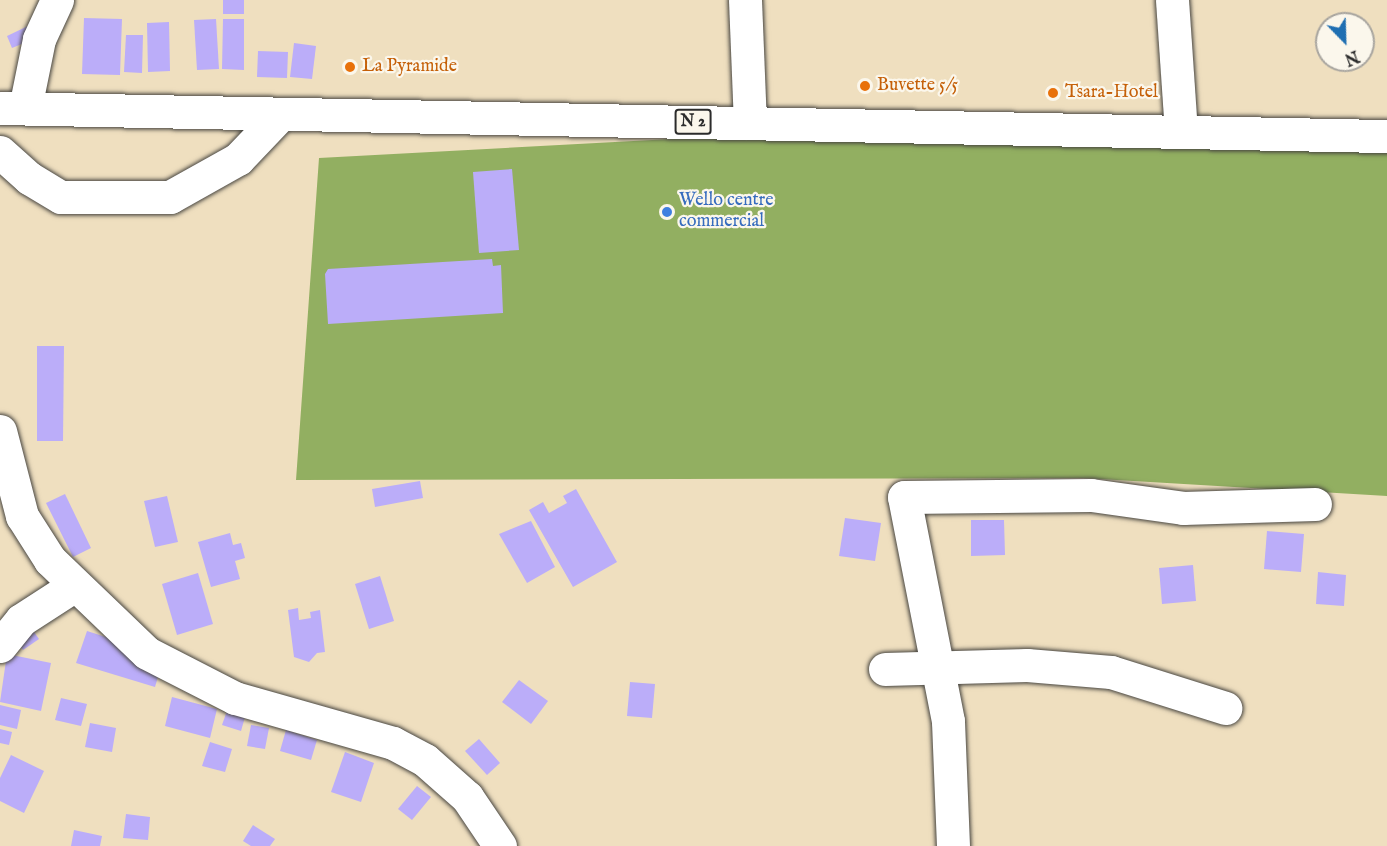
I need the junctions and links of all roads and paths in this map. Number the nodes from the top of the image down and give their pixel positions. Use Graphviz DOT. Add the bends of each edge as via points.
graph roads {
  1 [pos="57,0"];
  2 [pos="746,0"];
  3 [pos="1172,0"];
  4 [pos="12,108"];
  5 [pos="282,114"];
  6 [pos="750,123"];
  7 [pos="1180,132"];
  8 [pos="1387,136"];
  9 [pos="0,152"];
  10 [pos="0,431"];
  11 [pos="1316,504"];
  12 [pos="75,585"];
  13 [pos="0,646"];
  14 [pos="938,667"];
  15 [pos="885,669"];
  16 [pos="1225,708"];
  17 [pos="500,846"];
  18 [pos="953,846"];
  1 -- 4 [label="street"];
  2 -- 6 [label="street"];
  3 -- 7 [label="street"];
  4 -- 5 [label="street, N 2"];
  5 -- 6 [label="street, N 2"];
  5 -- 9 [label="street" via="238,159 170,197 61,197 29,178"];
  6 -- 7 [label="street, N 2"];
  7 -- 8 [label="street, N 2"];
  10 -- 12 [label="street" via="22,516 50,560"];
  11 -- 14 [label="street" via="1183,508 1091,495 904,497"];
  12 -- 13 [label="street" via="21,620"];
  12 -- 17 [label="street" via="147,653 235,698 393,743 425,760 467,797"];
  14 -- 15 [label="street"];
  14 -- 16 [label="street" via="1027,665 1111,672"];
  14 -- 18 [label="street" via="948,721"];
}
